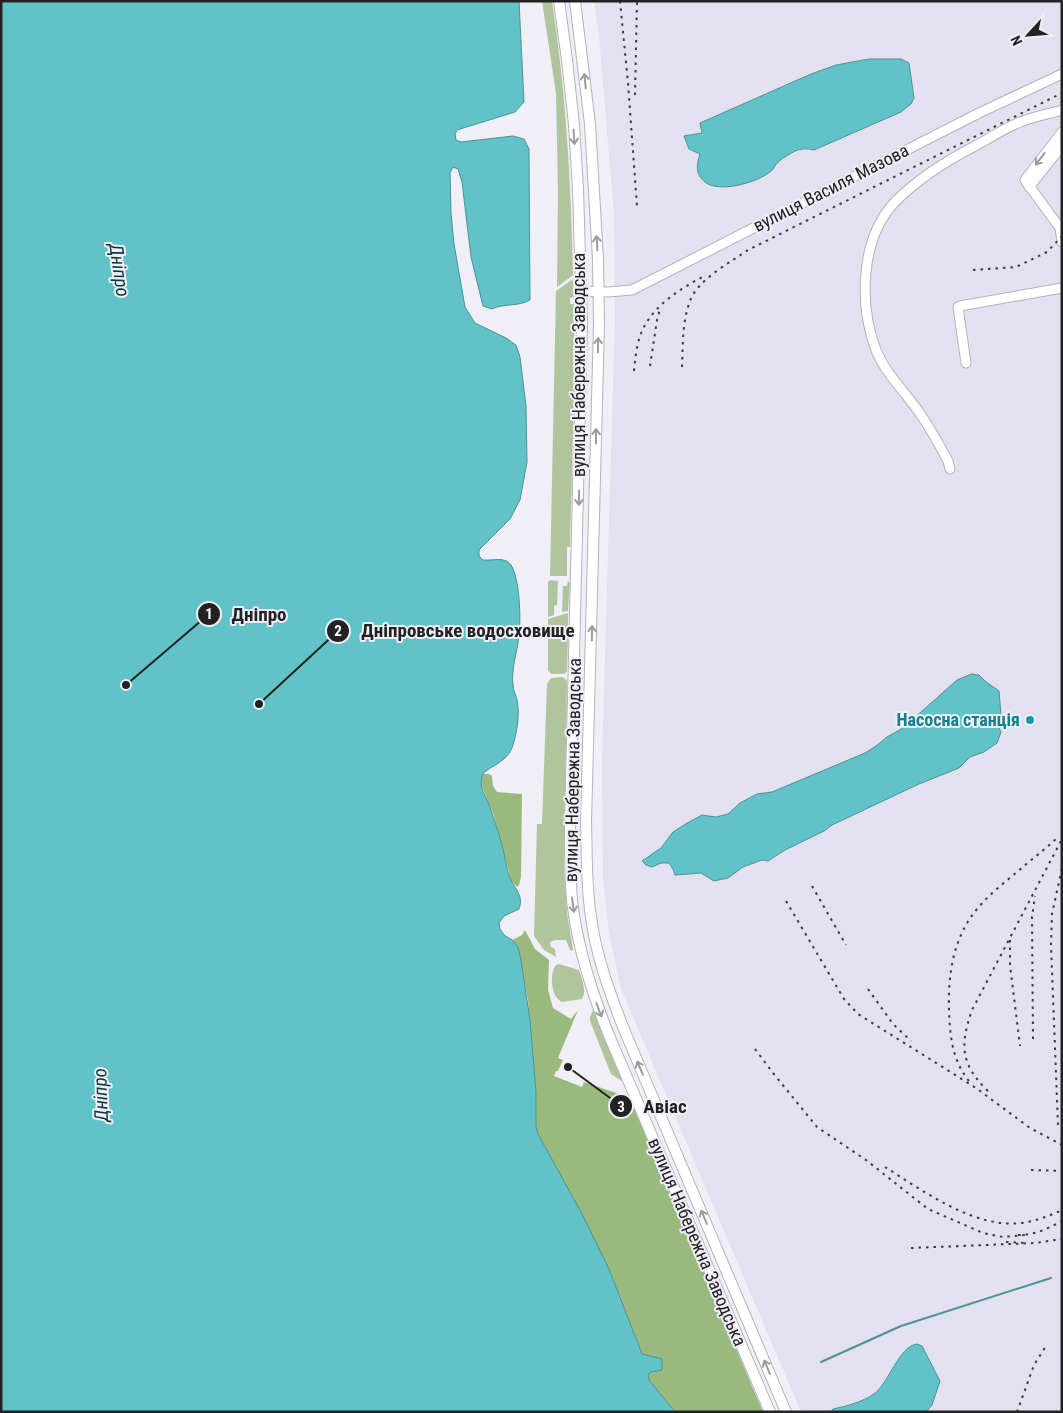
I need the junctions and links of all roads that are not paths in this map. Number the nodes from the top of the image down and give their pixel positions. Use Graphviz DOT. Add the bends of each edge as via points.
graph roads {
  1 [pos="559,1"];
  2 [pos="575,1"];
  3 [pos="1062,74"];
  4 [pos="1062,110"];
  5 [pos="1062,132"];
  6 [pos="1062,146"];
  7 [pos="1029,187"];
  8 [pos="1062,242"];
  9 [pos="1062,288"];
  10 [pos="582,292"];
  11 [pos="598,292"];
  12 [pos="966,363"];
  13 [pos="950,469"];
  14 [pos="770,1412"];
  15 [pos="786,1412"];
  1 -- 10 [label="main road, вулиця Набережна Заводська, one-way" via="574,125"];
  11 -- 2 [label="main road, вулиця Набережна Заводська, one-way" via="590,124"];
  3 -- 11 [label="street, вулиця Василя Мазова" via="632,290"];
  4 -- 13 [label="street" via="1018,123 917,182 893,204 876,230 867,266 865,298 869,327 886,369 919,412"];
  5 -- 7 [label="street, one-way" via="1026,178"];
  6 -- 7 [label="street"];
  7 -- 8 [label="street" via="1060,228"];
  9 -- 12 [label="street" via="958,307"];
  10 -- 11 [label="street, вулиця Василя Мазова"];
  10 -- 14 [label="main road, вулиця Набережна Заводська, one-way" via="570,823 575,921 586,971 608,1033"];
  15 -- 11 [label="main road, вулиця Набережна Заводська, one-way" via="617,1012 600,961 591,919 586,822"];
}
